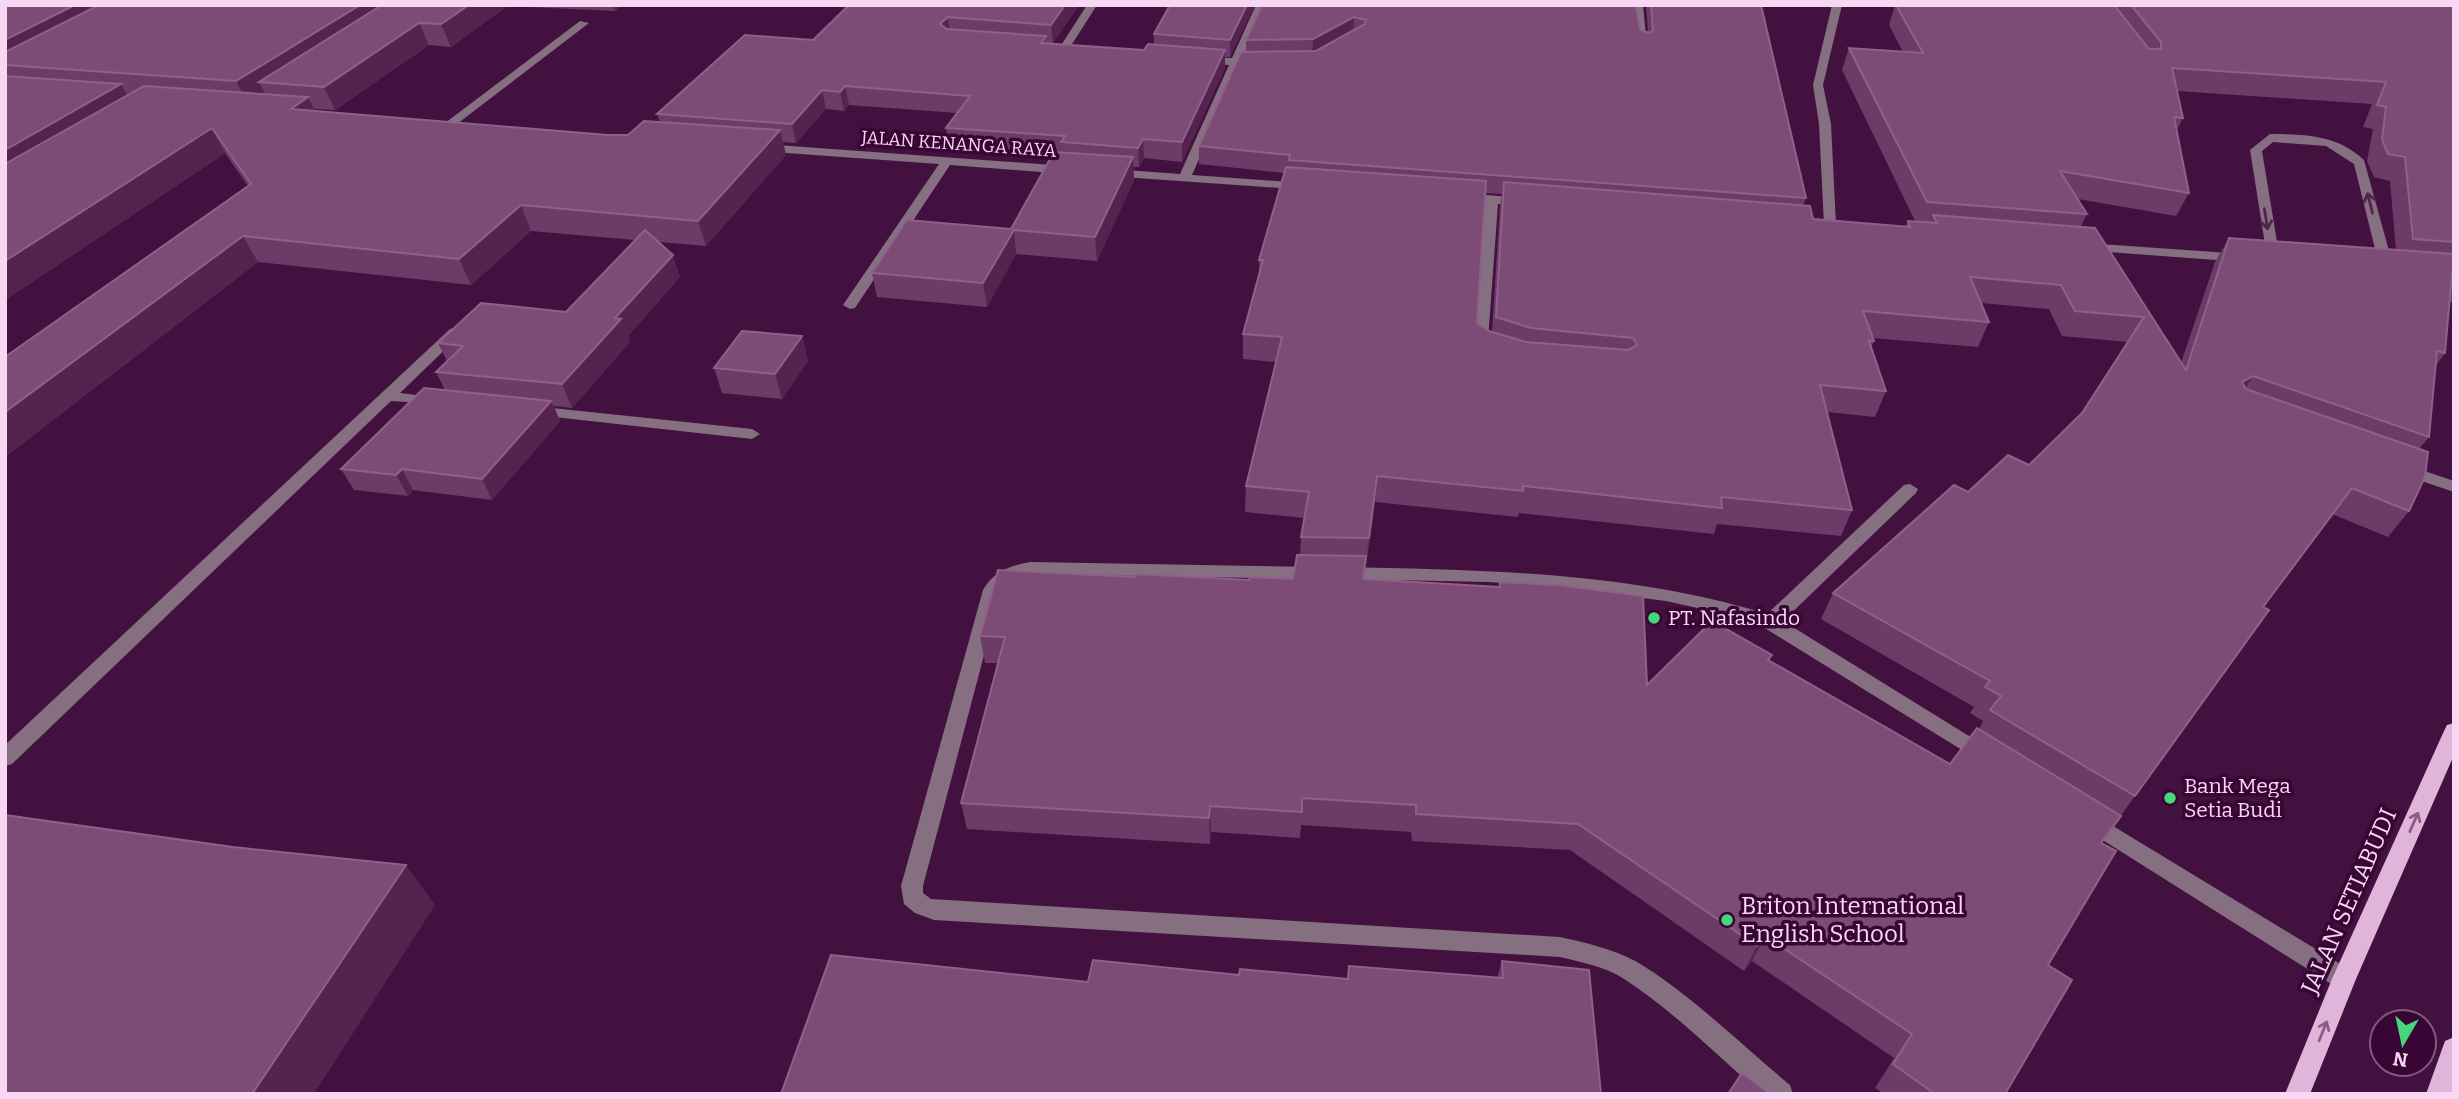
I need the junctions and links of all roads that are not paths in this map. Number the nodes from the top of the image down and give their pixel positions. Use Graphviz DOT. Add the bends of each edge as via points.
graph roads {
  1 [pos="1093,5"];
  2 [pos="1261,5"];
  3 [pos="1638,5"];
  4 [pos="1837,5"];
  5 [pos="584,23"];
  6 [pos="1643,45"];
  7 [pos="1051,49"];
  8 [pos="1063,50"];
  9 [pos="1076,51"];
  10 [pos="1194,60"];
  11 [pos="1234,63"];
  12 [pos="1273,63"];
  13 [pos="476,127"];
  14 [pos="743,146"];
  15 [pos="947,161"];
  16 [pos="1184,178"];
  17 [pos="1318,187"];
  18 [pos="1452,197"];
  19 [pos="1492,199"];
  20 [pos="1533,202"];
  21 [pos="1830,225"];
  22 [pos="2073,246"];
  23 [pos="2387,269"];
  24 [pos="850,306"];
  25 [pos="466,322"];
  26 [pos="1496,355"];
  27 [pos="387,396"];
  28 [pos="455,403"];
  29 [pos="523,410"];
  30 [pos="752,434"];
  31 [pos="2390,464"];
  32 [pos="2454,487"];
  33 [pos="1910,489"];
  34 [pos="1770,622"];
  35 [pos="2454,732"];
  36 [pos="5,758"];
  37 [pos="2004,768"];
  38 [pos="2075,812"];
  39 [pos="2344,979"];
  40 [pos="2454,1049"];
  41 [pos="1781,1094"];
  42 [pos="2297,1094"];
  43 [pos="2438,1094"];
  1 -- 8 [label="street"];
  2 -- 11 [label="street"];
  3 -- 6 [label="street"];
  4 -- 21 [label="street" via="1818,85 1825,124"];
  5 -- 13 [label="street" via="443,124"];
  7 -- 8 [label="street"];
  8 -- 9 [label="street"];
  10 -- 11 [label="street"];
  11 -- 12 [label="street"];
  11 -- 16 [label="street"];
  14 -- 15 [label="street, JALAN KENANGA RAYA"];
  15 -- 16 [label="street, JALAN KENANGA RAYA"];
  15 -- 24 [label="street"];
  16 -- 17 [label="street, JALAN KENANGA RAYA"];
  18 -- 19 [label="street"];
  19 -- 20 [label="street"];
  19 -- 26 [label="street" via="1481,340 1486,351"];
  23 -- 22 [label="street, one-way" via="2360,163 2350,151 2329,141 2300,138 2270,138 2256,150 2279,261"];
  25 -- 27 [label="street"];
  27 -- 28 [label="street"];
  27 -- 36 [label="street"];
  29 -- 30 [label="street"];
  31 -- 32 [label="street"];
  33 -- 34 [label="street"];
  34 -- 37 [label="street"];
  34 -- 41 [label="street" via="1666,595 1489,576 1017,570 1005,575 992,590 912,897 934,910 1560,947 1628,969"];
  39 -- 35 [label="main road, JALAN SETIABUDI, one-way"];
  38 -- 39 [label="street"];
  42 -- 39 [label="main road, JALAN SETIABUDI, one-way"];
  40 -- 43 [label="main road"];
}
